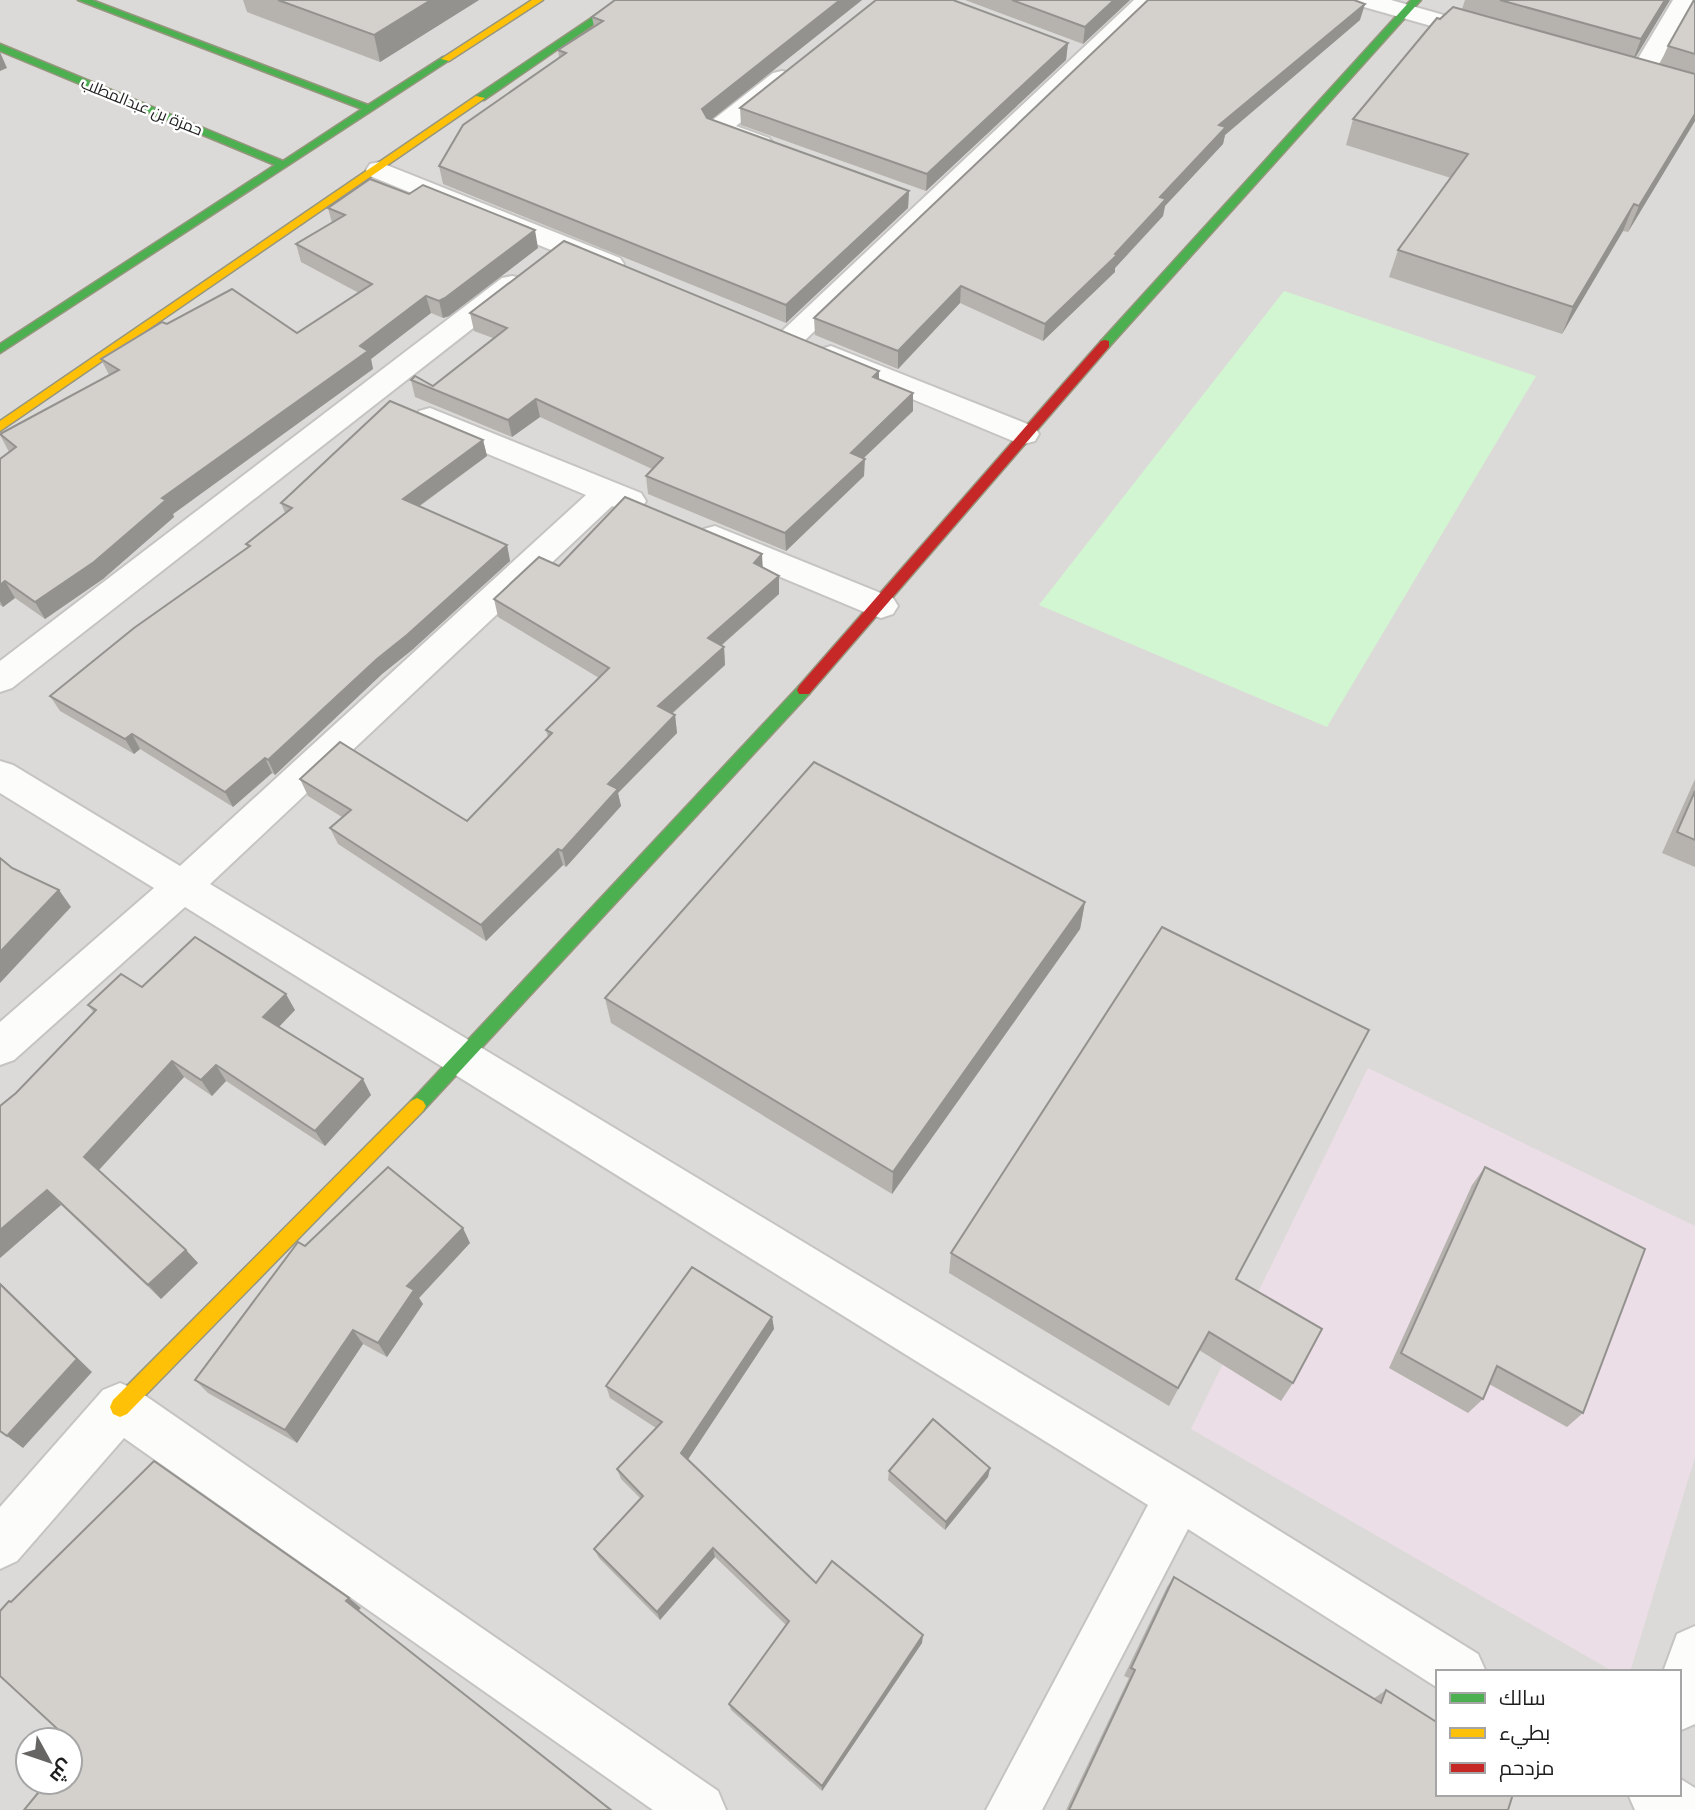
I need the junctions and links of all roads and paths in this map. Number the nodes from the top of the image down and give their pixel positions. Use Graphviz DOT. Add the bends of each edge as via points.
graph roads {
  1 [pos="83,0"];
  2 [pos="538,0"];
  3 [pos="624,0"];
  4 [pos="1147,0"];
  5 [pos="1365,0"];
  6 [pos="1685,0"];
  7 [pos="1412,6"];
  8 [pos="1510,41"];
  9 [pos="0,47"];
  10 [pos="1061,47"];
  11 [pos="1086,56"];
  12 [pos="805,60"];
  13 [pos="1614,70"];
  14 [pos="370,109"];
  15 [pos="781,150"];
  16 [pos="284,165"];
  17 [pos="379,170"];
  18 [pos="905,195"];
  19 [pos="930,204"];
  20 [pos="545,258"];
  21 [pos="639,276"];
  22 [pos="0,349"];
  23 [pos="391,402"];
  24 [pos="0,427"];
  25 [pos="1024,434"];
  26 [pos="608,492"];
  27 [pos="881,606"];
  28 [pos="0,680"];
  29 [pos="0,775"];
  30 [pos="182,887"];
  31 [pos="0,1047"];
  32 [pos="463,1060"];
  33 [pos="120,1407"];
  34 [pos="1179,1496"];
  35 [pos="0,1544"];
  36 [pos="1695,1652"];
  37 [pos="1457,1670"];
  38 [pos="1681,1698"];
  39 [pos="1657,1796"];
  40 [pos="699,1810"];
  41 [pos="1013,1810"];
  42 [pos="1680,1810"];
  1 -- 14 [label="street"];
  2 -- 14 [label="street"];
  3 -- 17 [label="street"];
  4 -- 11 [label="street"];
  5 -- 7 [label="street"];
  6 -- 13 [label="street" via="1651,80"];
  7 -- 8 [label="street"];
  7 -- 25 [label="street"];
  9 -- 16 [label="street, حمزة بن عبدالمطلب"];
  10 -- 11 [label="street"];
  11 -- 19 [label="street"];
  12 -- 15 [label="street" via="719,128"];
  14 -- 16 [label="street"];
  16 -- 22 [label="street"];
  17 -- 20 [label="street"];
  17 -- 24 [label="street"];
  18 -- 19 [label="street"];
  19 -- 25 [label="street" via="778,333"];
  20 -- 21 [label="street"];
  20 -- 23 [label="street"];
  23 -- 26 [label="street"];
  23 -- 28 [label="street"];
  25 -- 27 [label="street"];
  26 -- 27 [label="street"];
  26 -- 30 [label="street"];
  27 -- 32 [label="street"];
  29 -- 30 [label="street"];
  30 -- 31 [label="street"];
  30 -- 32 [label="street"];
  32 -- 33 [label="street"];
  32 -- 34 [label="street"];
  33 -- 35 [label="street"];
  33 -- 40 [label="street"];
  34 -- 37 [label="street"];
  34 -- 41 [label="street"];
  36 -- 38 [label="street"];
  39 -- 42 [label="street"];
}
